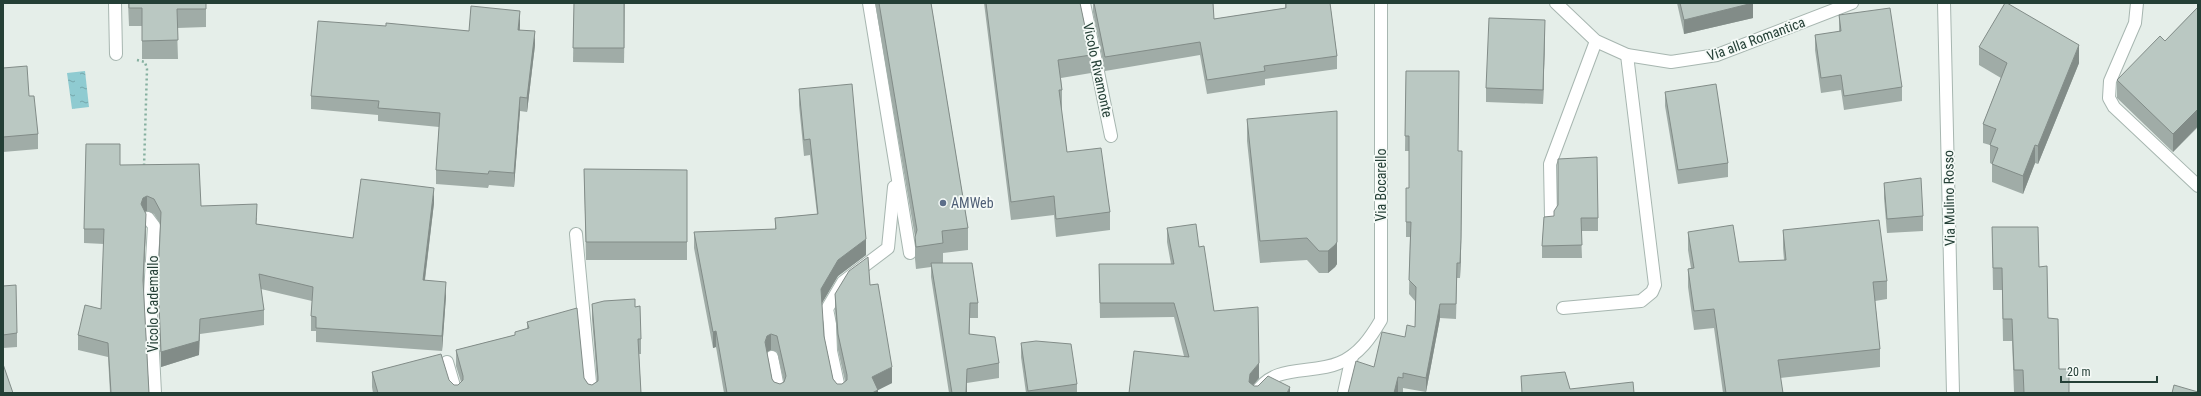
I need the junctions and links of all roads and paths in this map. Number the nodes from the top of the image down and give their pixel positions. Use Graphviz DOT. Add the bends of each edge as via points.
graph roads {
  1 [pos="115,3"];
  2 [pos="869,3"];
  3 [pos="1084,3"];
  4 [pos="1381,3"];
  5 [pos="1556,3"];
  6 [pos="1852,3"];
  7 [pos="1944,3"];
  8 [pos="2137,3"];
  9 [pos="1596,41"];
  10 [pos="116,54"];
  11 [pos="1627,54"];
  12 [pos="1111,136"];
  13 [pos="144,169"];
  14 [pos="896,171"];
  15 [pos="2198,186"];
  16 [pos="1551,217"];
  17 [pos="148,218"];
  18 [pos="576,234"];
  19 [pos="910,253"];
  20 [pos="1562,308"];
  21 [pos="1352,356"];
  22 [pos="772,357"];
  23 [pos="447,362"];
  24 [pos="155,393"];
  25 [pos="456,393"];
  26 [pos="591,393"];
  27 [pos="779,393"];
  28 [pos="840,393"];
  29 [pos="1256,393"];
  30 [pos="1344,393"];
  31 [pos="1953,393"];
  1 -- 10 [label="street"];
  2 -- 14 [label="street"];
  3 -- 12 [label="street, Vicolo Rivamonte"];
  4 -- 21 [label="street, Via Bocarello" via="1381,320 1369,340"];
  5 -- 9 [label="street, Via alla Romantica"];
  6 -- 11 [label="street, Via alla Romantica" via="1717,55 1671,62"];
  7 -- 31 [label="street, Via Mulino Rosso"];
  8 -- 15 [label="street" via="2135,22 2110,81 2109,98 2114,107"];
  9 -- 11 [label="street, Via alla Romantica"];
  9 -- 16 [label="street" via="1550,164"];
  10 -- 13 [label="path" via="146,62"];
  11 -- 20 [label="street" via="1655,285 1648,297 1641,301"];
  14 -- 19 [label="street"];
  14 -- 28 [label="street" via="888,248 843,282 827,309 831,351"];
  17 -- 24 [label="street, Vicolo Cademallo" via="154,226 150,294"];
  18 -- 26 [label="street"];
  21 -- 29 [label="street, Via Bocarello" via="1324,369 1276,375 1261,385"];
  21 -- 30 [label="street"];
  22 -- 27 [label="street"];
  23 -- 25 [label="street"];
}
